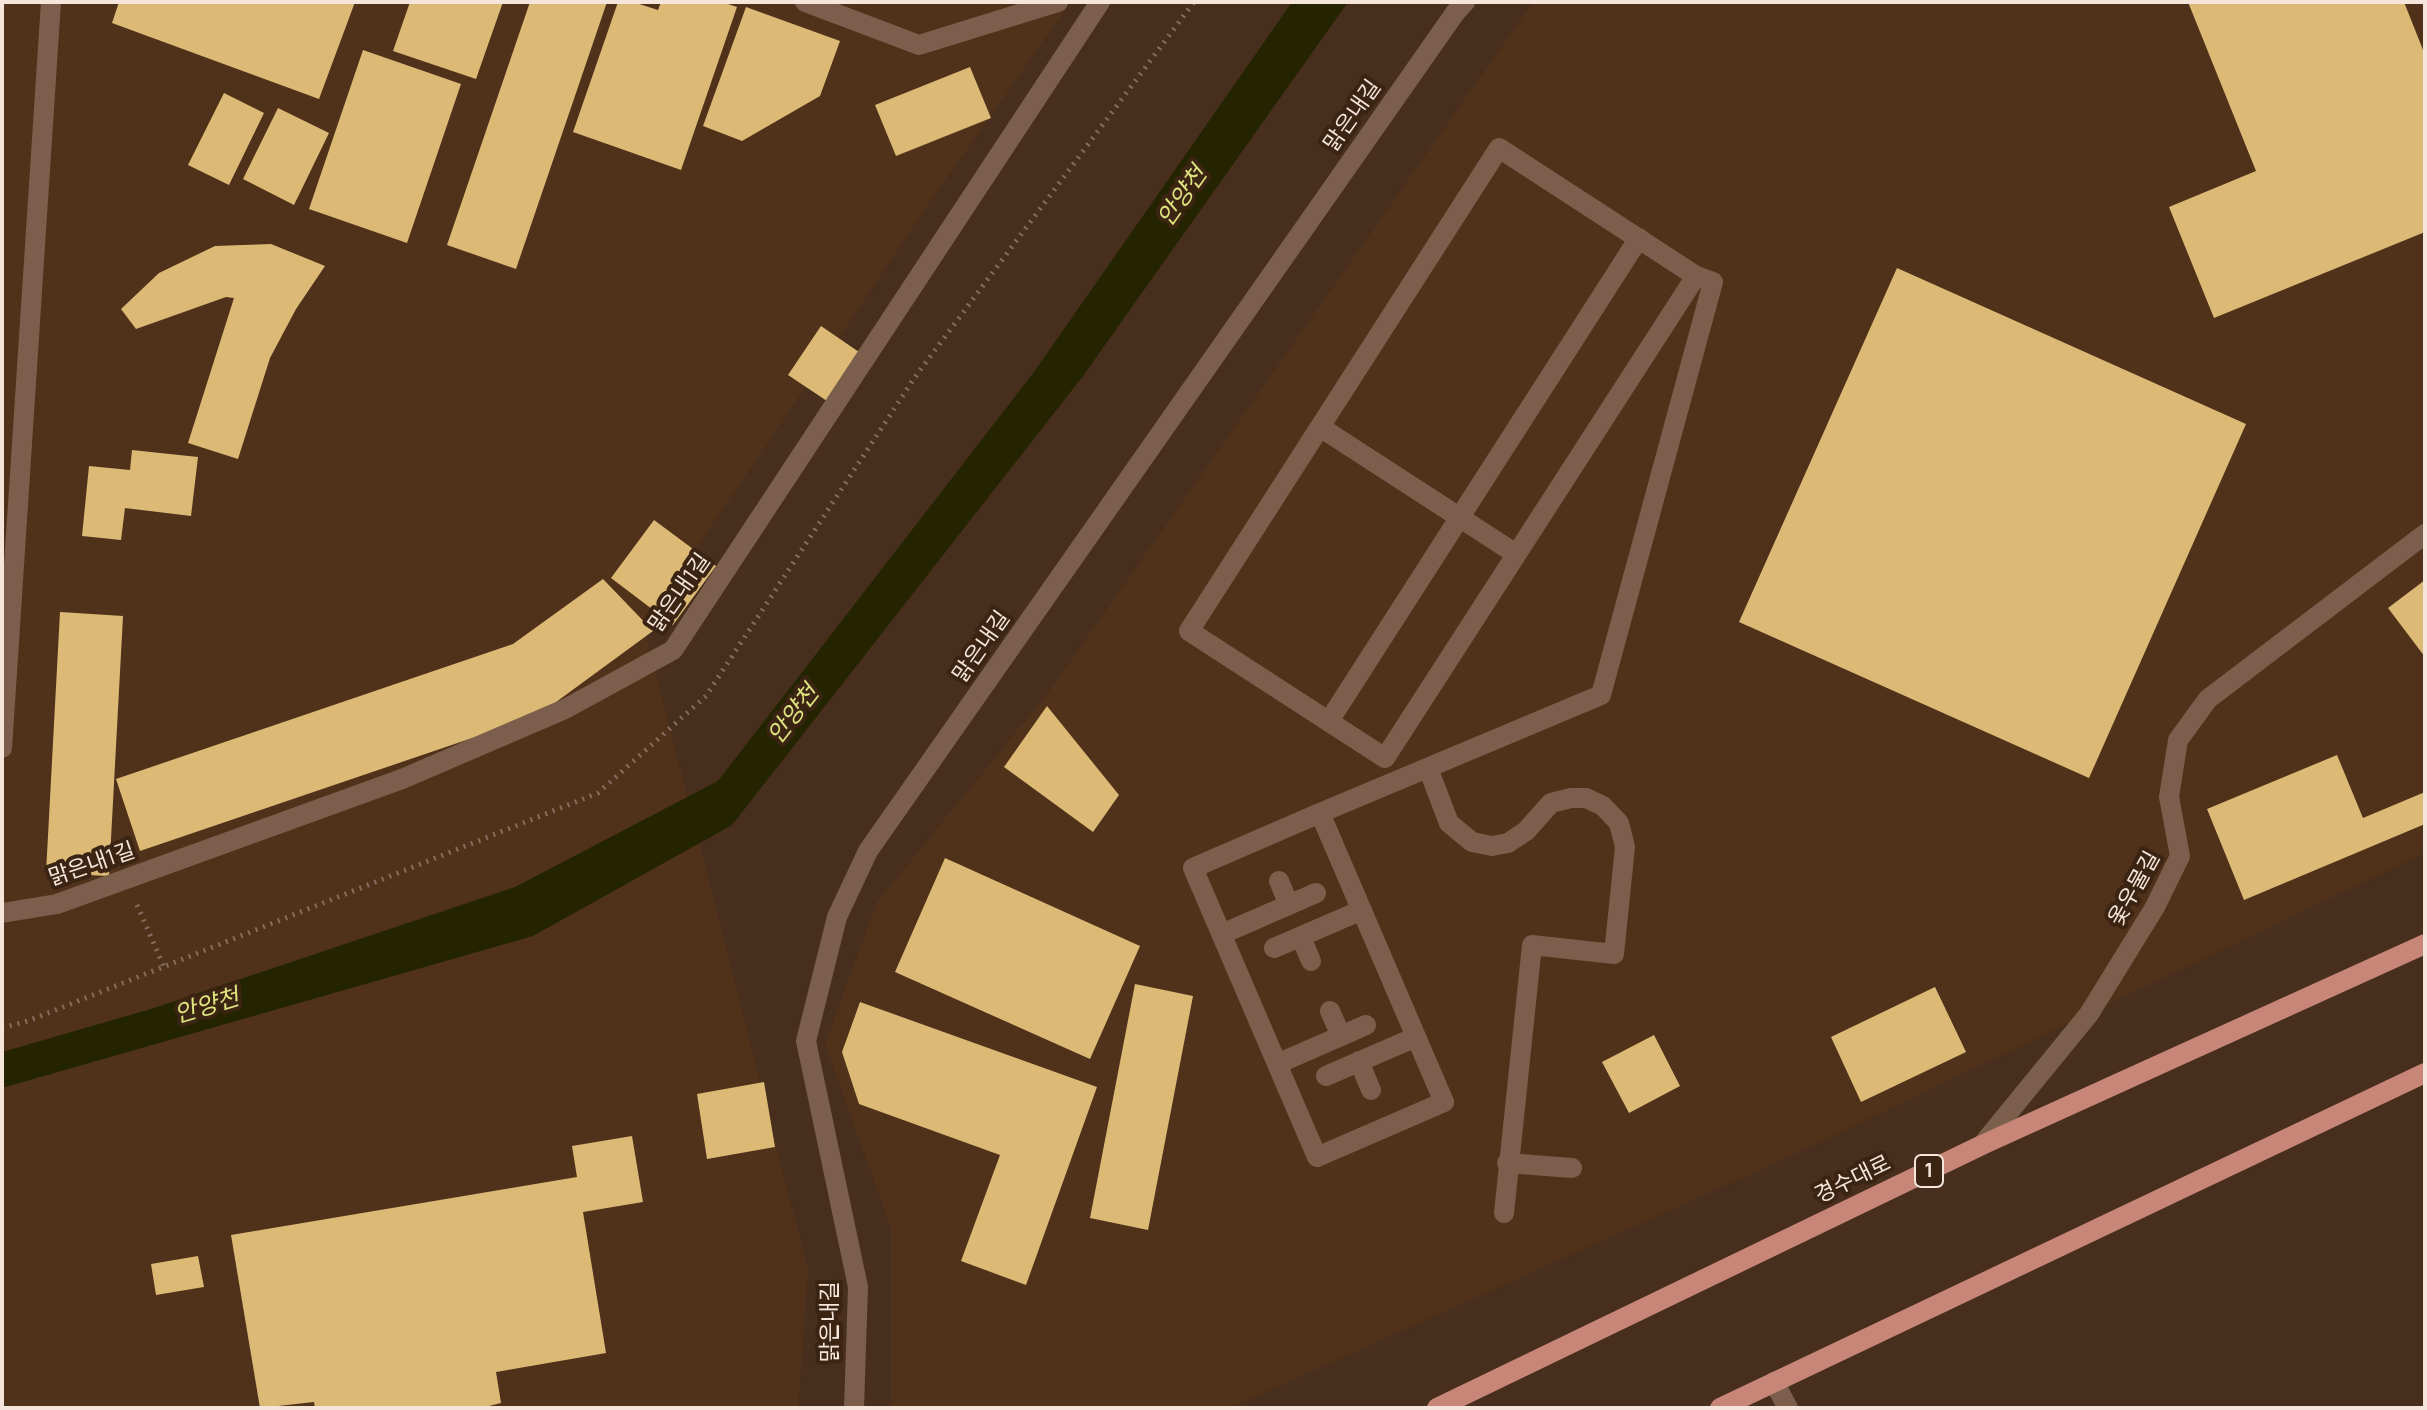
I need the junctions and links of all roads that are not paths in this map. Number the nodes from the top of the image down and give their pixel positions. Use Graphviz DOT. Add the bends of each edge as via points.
graph roads {
  1 [pos="51,2"];
  2 [pos="805,2"];
  3 [pos="1058,2"];
  4 [pos="1100,2"];
  5 [pos="1465,2"];
  6 [pos="1639,238"];
  7 [pos="1696,276"];
  8 [pos="1320,427"];
  9 [pos="1460,517"];
  10 [pos="2425,534"];
  11 [pos="1516,554"];
  12 [pos="1329,721"];
  13 [pos="2,748"];
  14 [pos="1428,768"];
  15 [pos="1320,813"];
  16 [pos="1279,881"];
  17 [pos="1316,893"];
  18 [pos="1289,905"];
  19 [pos="1362,910"];
  20 [pos="2,913"];
  21 [pos="1222,934"];
  22 [pos="1301,937"];
  23 [pos="2425,944"];
  24 [pos="1274,948"];
  25 [pos="1311,961"];
  26 [pos="1330,1011"];
  27 [pos="1366,1025"];
  28 [pos="1341,1036"];
  29 [pos="1416,1037"];
  30 [pos="1359,1061"];
  31 [pos="1277,1064"];
  32 [pos="2425,1073"];
  33 [pos="1326,1076"];
  34 [pos="1371,1090"];
  35 [pos="1982,1145"];
  36 [pos="1507,1163"];
  37 [pos="1572,1168"];
  38 [pos="1504,1213"];
  39 [pos="1774,1382"];
  40 [pos="854,1408"];
  41 [pos="1437,1408"];
  42 [pos="1720,1408"];
  43 [pos="1788,1408"];
  1 -- 13 [label="street"];
  2 -- 3 [label="street" via="919,45"];
  4 -- 20 [label="street, 맑은내1길" via="673,650 565,709 402,779 57,904"];
  5 -- 40 [label="street, 맑은내길" via="868,851 837,917 806,1041 858,1287"];
  6 -- 7 [label="street"];
  6 -- 8 [label="street" via="1499,148"];
  6 -- 9 [label="street"];
  7 -- 11 [label="street"];
  7 -- 14 [label="street" via="1713,282 1601,695"];
  8 -- 9 [label="street"];
  8 -- 12 [label="street" via="1189,631"];
  9 -- 11 [label="street"];
  9 -- 12 [label="street"];
  10 -- 35 [label="street, 옻우물길" via="2208,699 2178,740 2169,797 2180,856 2089,1014"];
  11 -- 12 [label="street" via="1385,758"];
  14 -- 15 [label="street"];
  14 -- 36 [label="street" via="1449,823 1472,842 1508,843 1551,803 1586,798 1619,823 1625,847 1614,954 1532,945"];
  15 -- 19 [label="street"];
  15 -- 21 [label="street" via="1193,868"];
  16 -- 18 [label="street"];
  17 -- 18 [label="street"];
  18 -- 21 [label="street"];
  19 -- 22 [label="street"];
  19 -- 29 [label="street"];
  21 -- 31 [label="street"];
  22 -- 24 [label="street"];
  22 -- 25 [label="street"];
  23 -- 35 [label="main road, 경수대로 / 1"];
  26 -- 28 [label="street"];
  27 -- 28 [label="street"];
  28 -- 31 [label="street"];
  29 -- 30 [label="street"];
  29 -- 31 [label="street" via="1444,1102 1317,1157"];
  30 -- 33 [label="street"];
  30 -- 34 [label="street"];
  32 -- 39 [label="main road"];
  35 -- 41 [label="main road, 경수대로 / 1"];
  36 -- 37 [label="street"];
  36 -- 38 [label="street"];
  39 -- 42 [label="main road"];
  39 -- 43 [label="street"];
}
